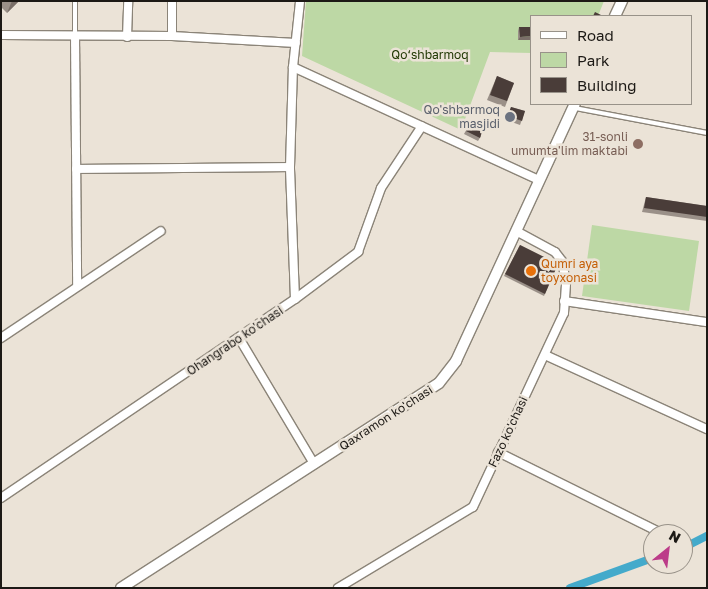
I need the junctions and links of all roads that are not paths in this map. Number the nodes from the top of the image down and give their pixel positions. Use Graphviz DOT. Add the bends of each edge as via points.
graph roads {
  1 [pos="75,1"];
  2 [pos="128,1"];
  3 [pos="172,1"];
  4 [pos="300,1"];
  5 [pos="622,1"];
  6 [pos="616,15"];
  7 [pos="1,35"];
  8 [pos="75,36"];
  9 [pos="172,36"];
  10 [pos="127,37"];
  11 [pos="296,43"];
  12 [pos="293,67"];
  13 [pos="574,106"];
  14 [pos="422,126"];
  15 [pos="707,133"];
  16 [pos="290,167"];
  17 [pos="76,169"];
  18 [pos="539,180"];
  19 [pos="161,230"];
  20 [pos="516,230"];
  21 [pos="77,286"];
  22 [pos="295,299"];
  23 [pos="564,300"];
  24 [pos="707,322"];
  25 [pos="1,338"];
  26 [pos="239,338"];
  27 [pos="545,355"];
  28 [pos="707,429"];
  29 [pos="498,452"];
  30 [pos="314,464"];
  31 [pos="1,498"];
  32 [pos="643,524"];
  33 [pos="121,588"];
  34 [pos="338,588"];
  1 -- 8 [label="lane"];
  2 -- 10 [label="street"];
  3 -- 9 [label="street"];
  4 -- 11 [label="street, Ohangrabo ko'chasi"];
  5 -- 6 [label="street"];
  7 -- 8 [label="street"];
  8 -- 10 [label="street"];
  8 -- 17 [label="street"];
  9 -- 10 [label="street"];
  9 -- 11 [label="street"];
  11 -- 12 [label="street, Ohangrabo ko'chasi"];
  12 -- 14 [label="street"];
  12 -- 16 [label="street, Ohangrabo ko'chasi"];
  13 -- 15 [label="lane"];
  13 -- 18 [label="street, Qaxramon ko'chasi"];
  14 -- 18 [label="street"];
  14 -- 22 [label="street" via="381,188 358,252"];
  16 -- 17 [label="street"];
  16 -- 22 [label="street, Ohangrabo ko'chasi"];
  17 -- 21 [label="street"];
  18 -- 20 [label="street, Qaxramon ko'chasi"];
  19 -- 21 [label="street"];
  20 -- 23 [label="street, Fazo ko'chasi" via="555,252 562,261 566,282"];
  20 -- 30 [label="street, Qaxramon ko'chasi" via="456,361 439,383"];
  21 -- 25 [label="street"];
  22 -- 26 [label="street, Ohangrabo ko'chasi"];
  23 -- 24 [label="street"];
  23 -- 27 [label="street, Fazo ko'chasi" via="564,312"];
  26 -- 30 [label="street"];
  26 -- 31 [label="street, Ohangrabo ko'chasi"];
  27 -- 28 [label="street"];
  27 -- 29 [label="street, Fazo ko'chasi"];
  29 -- 32 [label="street"];
  29 -- 34 [label="street, Fazo ko'chasi" via="472,507"];
  30 -- 33 [label="street, Qaxramon ko'chasi"];
}
